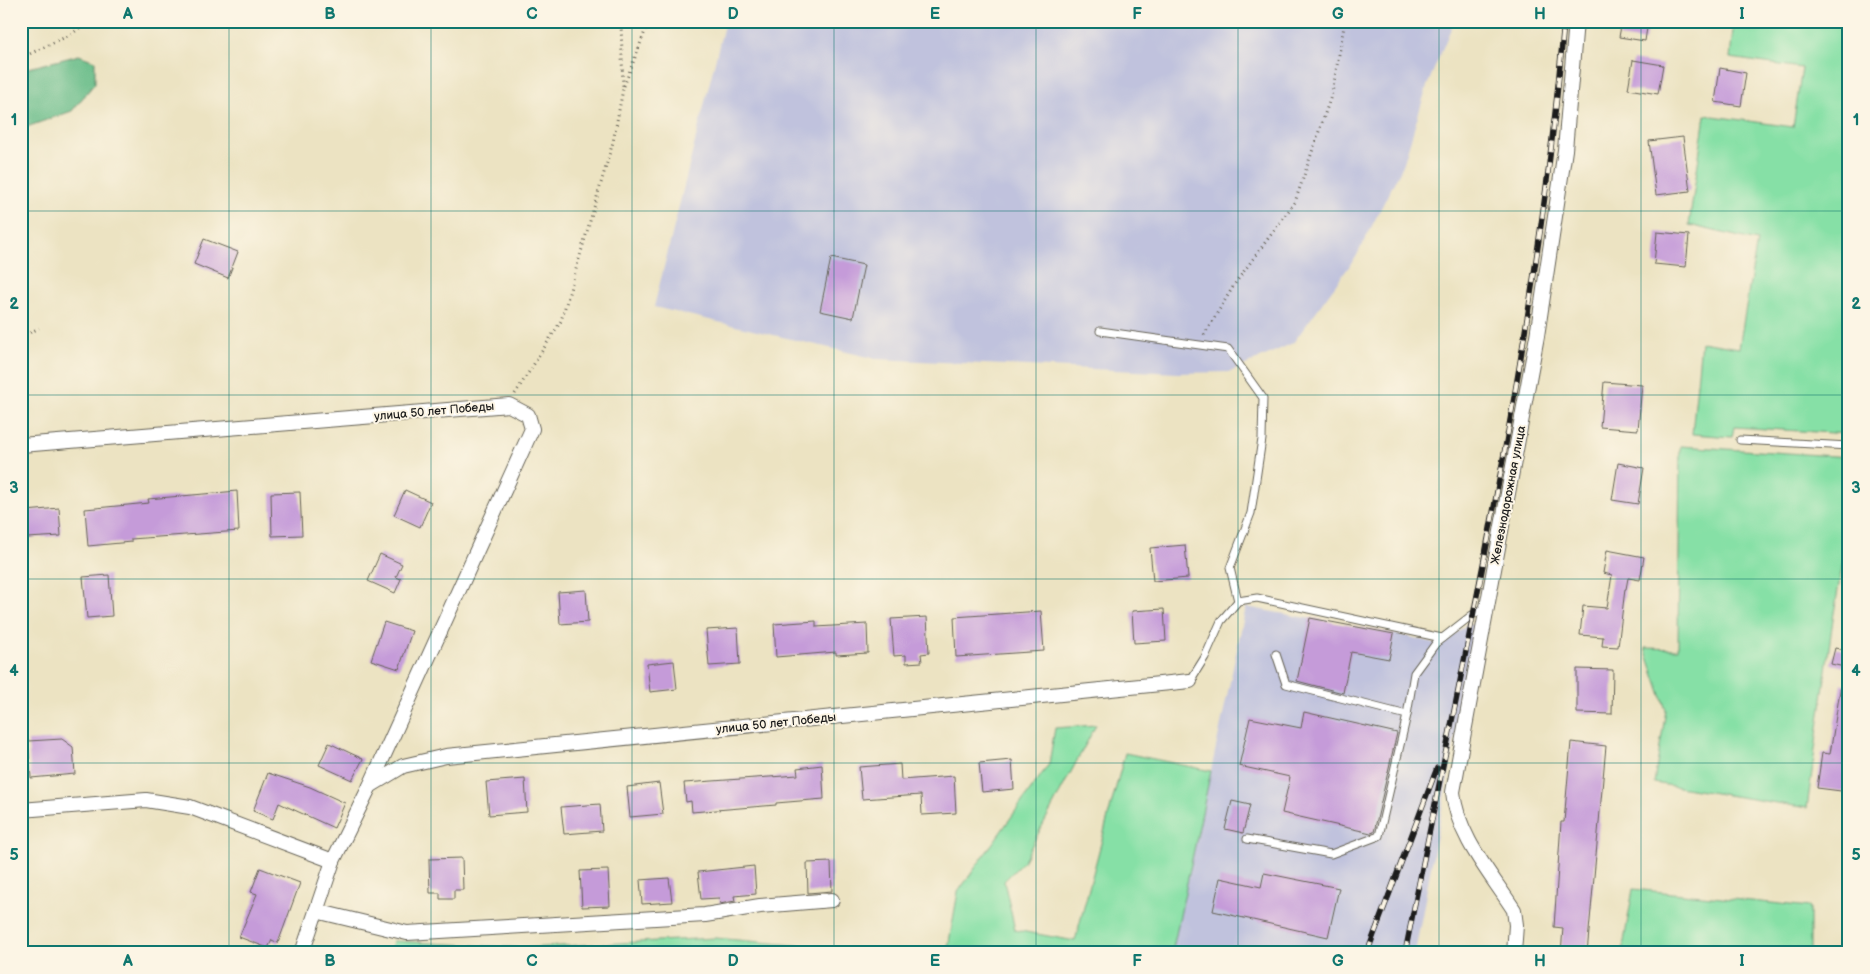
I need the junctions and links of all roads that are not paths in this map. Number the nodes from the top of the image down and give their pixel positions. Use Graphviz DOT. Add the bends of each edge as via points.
graph roads {
  1 [pos="1576,21"];
  2 [pos="1100,331"];
  3 [pos="1740,440"];
  4 [pos="21,445"];
  5 [pos="1849,446"];
  6 [pos="1238,601"];
  7 [pos="1487,606"];
  8 [pos="1442,638"];
  9 [pos="1276,654"];
  10 [pos="1190,681"];
  11 [pos="1407,715"];
  12 [pos="370,786"];
  13 [pos="21,810"];
  14 [pos="1247,839"];
  15 [pos="333,861"];
  16 [pos="832,900"];
  17 [pos="316,911"];
  18 [pos="302,953"];
  19 [pos="1514,953"];
  1 -- 7 [label="street, Железнодорожная улица" via="1565,150 1542,307"];
  2 -- 6 [label="lane" via="1228,349 1263,398 1262,438 1251,513 1230,568"];
  3 -- 5 [label="lane"];
  4 -- 12 [label="street, улица 50 лет Победы" via="508,405 528,415 532,429"];
  6 -- 8 [label="lane" via="1257,598"];
  6 -- 10 [label="lane" via="1221,621"];
  7 -- 8 [label="lane"];
  7 -- 19 [label="street, Железнодорожная улица" via="1453,792 1455,811 1464,832 1514,910"];
  8 -- 11 [label="lane" via="1414,673"];
  9 -- 11 [label="lane" via="1286,684"];
  10 -- 12 [label="street, улица 50 лет Победы" via="446,756 403,766"];
  11 -- 14 [label="lane" via="1379,836 1330,854"];
  12 -- 15 [label="street, улица 50 лет Победы"];
  13 -- 15 [label="street" via="155,801 190,807"];
  15 -- 17 [label="street, улица 50 лет Победы"];
  16 -- 17 [label="street" via="705,915 407,933"];
  17 -- 18 [label="street, улица 50 лет Победы"];
}
